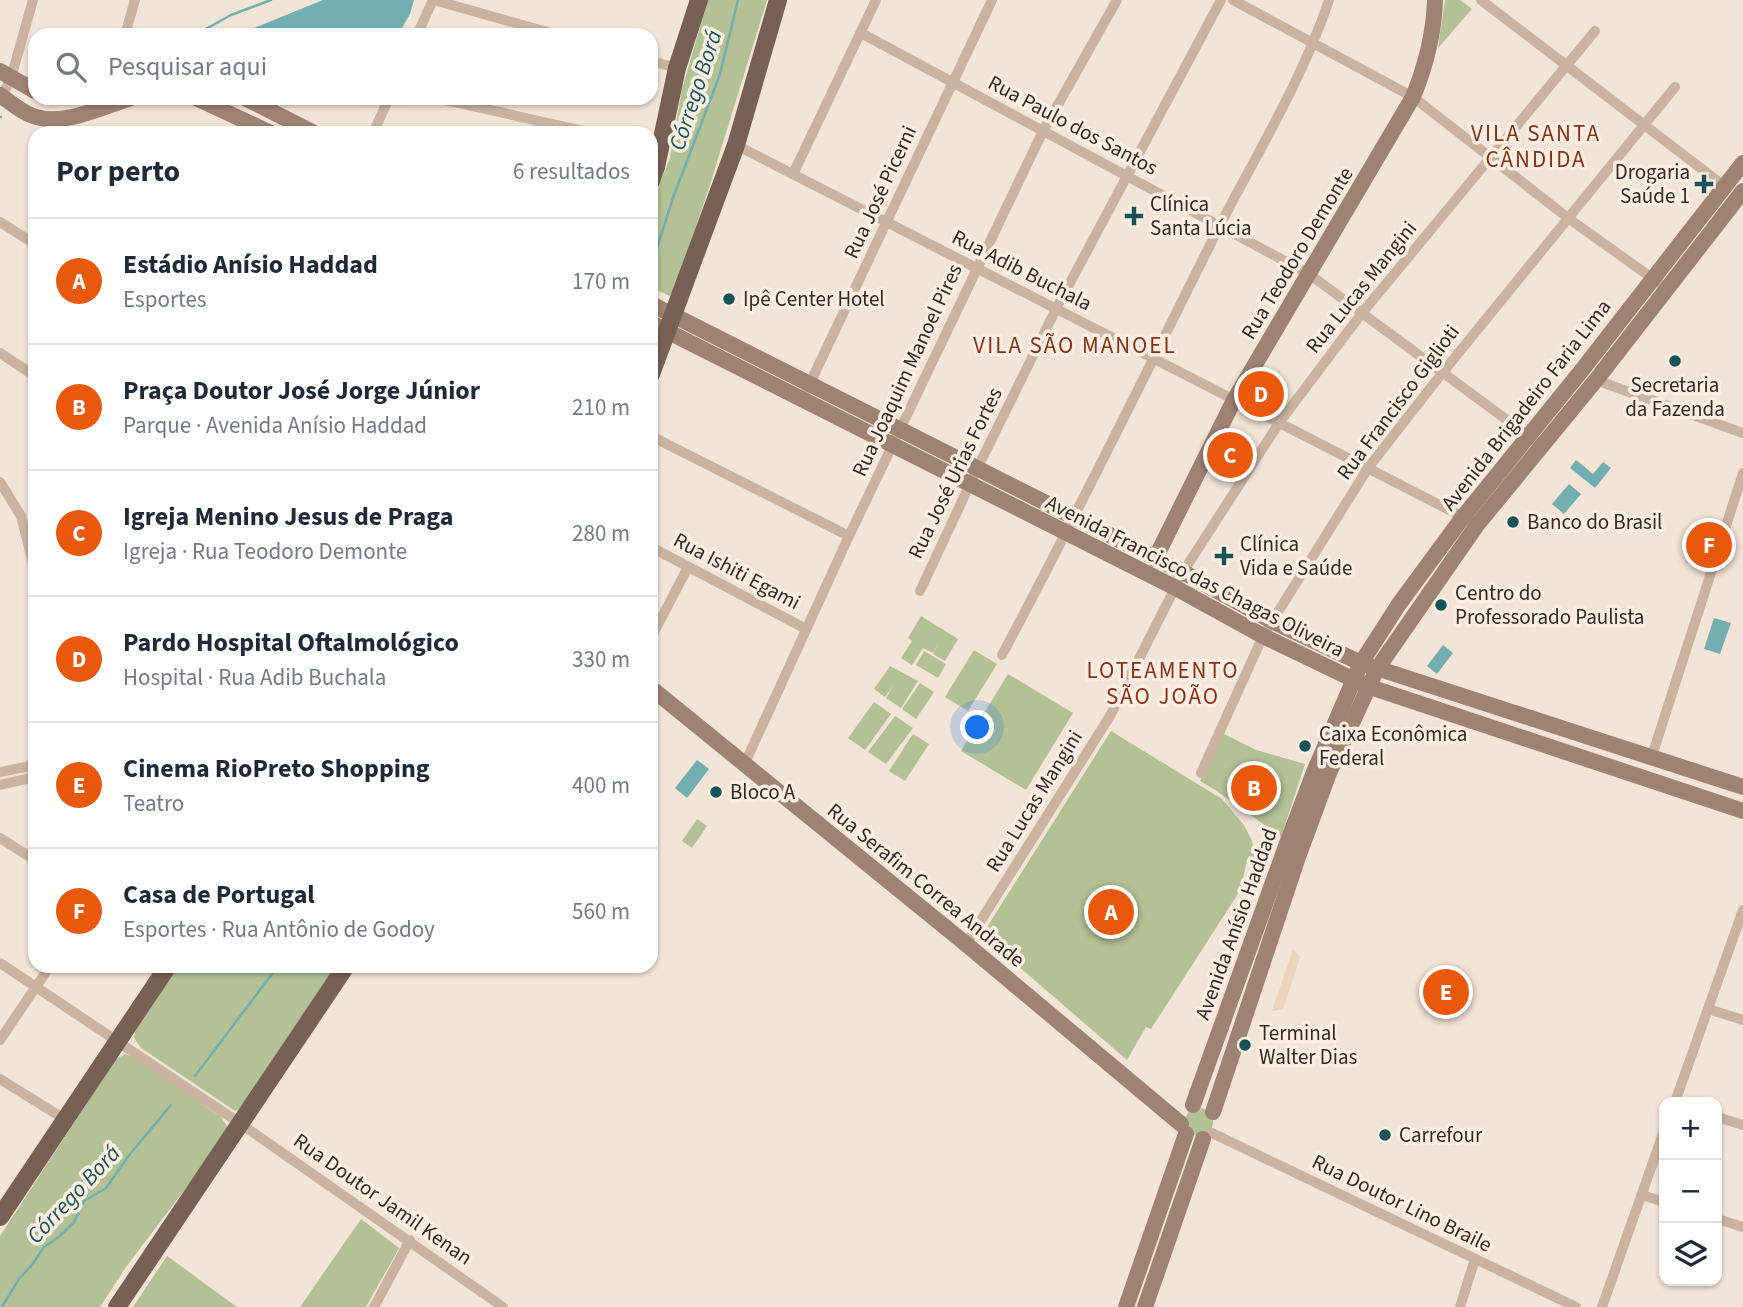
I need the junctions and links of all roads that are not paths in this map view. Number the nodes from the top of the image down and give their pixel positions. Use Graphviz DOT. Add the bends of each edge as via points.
graph roads {
  1 [pos="33,0"];
  2 [pos="135,0"];
  3 [pos="434,0"];
  4 [pos="699,0"];
  5 [pos="778,0"];
  6 [pos="876,0"];
  7 [pos="992,0"];
  8 [pos="1117,0"];
  9 [pos="1221,0"];
  10 [pos="1233,0"];
  11 [pos="1329,0"];
  12 [pos="1435,0"];
  13 [pos="1481,0"];
  14 [pos="127,28"];
  15 [pos="420,28"];
  16 [pos="533,28"];
  17 [pos="1595,31"];
  18 [pos="861,33"];
  19 [pos="1314,42"];
  20 [pos="658,63"];
  21 [pos="1567,65"];
  22 [pos="677,68"];
  23 [pos="6,74"];
  24 [pos="953,82"];
  25 [pos="28,87"];
  26 [pos="1675,87"];
  27 [pos="1,96"];
  28 [pos="1413,97"];
  29 [pos="109,105"];
  30 [pos="211,105"];
  31 [pos="259,105"];
  32 [pos="386,105"];
  33 [pos="468,105"];
  34 [pos="1644,124"];
  35 [pos="256,126"];
  36 [pos="300,126"];
  37 [pos="376,126"];
  38 [pos="561,126"];
  39 [pos="1043,131"];
  40 [pos="658,139"];
  41 [pos="736,145"];
  42 [pos="1490,158"];
  43 [pos="1743,163"];
  44 [pos="793,174"];
  45 [pos="1126,176"];
  46 [pos="1724,186"];
  47 [pos="1741,194"];
  48 [pos="1568,218"];
  49 [pos="0,222"];
  50 [pos="887,222"];
  51 [pos="1220,226"];
  52 [pos="28,240"];
  53 [pos="977,268"];
  54 [pos="1309,274"];
  55 [pos="1652,278"];
  56 [pos="1666,288"];
  57 [pos="1056,309"];
  58 [pos="658,311"];
  59 [pos="1362,313"];
  60 [pos="658,323"];
  61 [pos="671,323"];
  62 [pos="0,353"];
  63 [pos="658,356"];
  64 [pos="1154,359"];
  65 [pos="1583,370"];
  66 [pos="28,371"];
  67 [pos="1443,372"];
  68 [pos="1596,380"];
  69 [pos="810,384"];
  70 [pos="802,400"];
  71 [pos="1234,400"];
  72 [pos="1279,423"];
  73 [pos="900,429"];
  74 [pos="1743,433"];
  75 [pos="658,440"];
  76 [pos="1535,440"];
  77 [pos="893,446"];
  78 [pos="1368,468"];
  79 [pos="977,469"];
  80 [pos="1743,473"];
  81 [pos="1,484"];
  82 [pos="971,485"];
  83 [pos="1074,518"];
  84 [pos="1470,521"];
  85 [pos="1067,534"];
  86 [pos="849,536"];
  87 [pos="28,544"];
  88 [pos="658,551"];
  89 [pos="1155,559"];
  90 [pos="688,567"];
  91 [pos="1183,572"];
  92 [pos="1174,587"];
  93 [pos="920,591"];
  94 [pos="1272,621"];
  95 [pos="658,625"];
  96 [pos="806,629"];
  97 [pos="1263,636"];
  98 [pos="1002,655"];
  99 [pos="1369,666"];
  100 [pos="1361,683"];
  101 [pos="1447,692"];
  102 [pos="658,694"];
  103 [pos="1441,710"];
  104 [pos="1568,731"];
  105 [pos="1559,750"];
  106 [pos="1651,759"];
  107 [pos="745,763"];
  108 [pos="28,766"];
  109 [pos="0,772"];
  110 [pos="1201,773"];
  111 [pos="1701,775"];
  112 [pos="1645,778"];
  113 [pos="28,779"];
  114 [pos="0,785"];
  115 [pos="1743,787"];
  116 [pos="1694,794"];
  117 [pos="1743,811"];
  118 [pos="0,838"];
  119 [pos="1290,855"];
  120 [pos="28,856"];
  121 [pos="1742,915"];
  122 [pos="966,944"];
  123 [pos="0,962"];
  124 [pos="45,973"];
  125 [pos="163,973"];
  126 [pos="341,973"];
  127 [pos="36,986"];
  128 [pos="1708,1009"];
  129 [pos="1743,1020"];
  130 [pos="0,1041"];
  131 [pos="118,1041"];
  132 [pos="0,1079"];
  133 [pos="1677,1097"];
  134 [pos="1213,1112"];
  135 [pos="1183,1119"];
  136 [pos="1722,1119"];
  137 [pos="65,1120"];
  138 [pos="241,1124"];
  139 [pos="1743,1125"];
  140 [pos="1208,1136"];
  141 [pos="1659,1146"];
  142 [pos="1642,1195"];
  143 [pos="1659,1200"];
  144 [pos="0,1217"];
  145 [pos="1722,1221"];
  146 [pos="1743,1227"];
  147 [pos="410,1240"];
  148 [pos="1475,1259"];
  149 [pos="117,1307"];
  150 [pos="374,1307"];
  151 [pos="503,1307"];
  152 [pos="1126,1307"];
  153 [pos="1145,1307"];
  154 [pos="1460,1307"];
  155 [pos="1576,1307"];
  156 [pos="1602,1307"];
  1 -- 23 [label="street"];
  2 -- 14 [label="street"];
  3 -- 15 [label="street"];
  3 -- 16 [label="street"];
  4 -- 22 [label="main road"];
  5 -- 41 [label="main road"];
  6 -- 18 [label="street"];
  7 -- 24 [label="street, Rua José Picerni"];
  8 -- 39 [label="street, Rua Joaquim Manoel Pires"];
  9 -- 45 [label="street, Rua José Urias Fortes"];
  10 -- 19 [label="street"];
  11 -- 19 [label="street"];
  12 -- 28 [label="main road, Rua Teodoro Demonte" via="1425,67"];
  13 -- 21 [label="street"];
  17 -- 21 [label="street, Rua Lucas Mangini"];
  18 -- 24 [label="street, Rua Paulo dos Santos"];
  18 -- 44 [label="street"];
  19 -- 28 [label="street"];
  19 -- 51 [label="street"];
  20 -- 22 [label="street"];
  21 -- 34 [label="street"];
  21 -- 42 [label="street, Rua Lucas Mangini"];
  22 -- 40 [label="main road"];
  23 -- 25 [label="main road"];
  23 -- 27 [label="street"];
  24 -- 39 [label="street, Rua Paulo dos Santos"];
  24 -- 50 [label="street, Rua José Picerni"];
  26 -- 34 [label="street, Rua Francisco Giglioti"];
  27 -- 29 [label="main road" via="34,116 52,119"];
  28 -- 42 [label="street"];
  28 -- 54 [label="main road, Rua Teodoro Demonte"];
  30 -- 35 [label="main road"];
  31 -- 36 [label="main road"];
  32 -- 37 [label="street"];
  33 -- 38 [label="street"];
  34 -- 46 [label="street"];
  34 -- 48 [label="street, Rua Francisco Giglioti"];
  39 -- 45 [label="street, Rua Paulo dos Santos"];
  39 -- 53 [label="street, Rua Joaquim Manoel Pires"];
  41 -- 44 [label="street, Rua Adib Buchala"];
  41 -- 61 [label="main road"];
  42 -- 48 [label="street"];
  42 -- 59 [label="street, Rua Lucas Mangini"];
  43 -- 46 [label="main road, Avenida Brigadeiro Faria Lima"];
  44 -- 50 [label="street, Rua Adib Buchala"];
  45 -- 51 [label="street, Rua Paulo dos Santos"];
  45 -- 57 [label="street, Rua José Urias Fortes"];
  46 -- 47 [label="main road"];
  46 -- 55 [label="main road, Avenida Brigadeiro Faria Lima"];
  47 -- 56 [label="main road, Avenida Brigadeiro Faria Lima"];
  48 -- 55 [label="street"];
  48 -- 67 [label="street, Rua Francisco Giglioti"];
  49 -- 52 [label="street"];
  50 -- 53 [label="street, Rua Adib Buchala"];
  50 -- 69 [label="street, Rua José Picerni"];
  51 -- 54 [label="street, Rua Paulo dos Santos"];
  51 -- 64 [label="street"];
  53 -- 57 [label="street, Rua Adib Buchala"];
  53 -- 73 [label="street, Rua Joaquim Manoel Pires"];
  54 -- 59 [label="street, Rua Paulo dos Santos"];
  54 -- 71 [label="main road, Rua Teodoro Demonte"];
  55 -- 56 [label="street"];
  55 -- 65 [label="main road, Avenida Brigadeiro Faria Lima"];
  56 -- 68 [label="main road, Avenida Brigadeiro Faria Lima"];
  57 -- 64 [label="street, Rua Adib Buchala"];
  57 -- 79 [label="street, Rua José Urias Fortes"];
  58 -- 61 [label="main road, Avenida Francisco das Chagas Oliveira"];
  59 -- 67 [label="street, Rua Paulo dos Santos"];
  59 -- 72 [label="street, Rua Lucas Mangini"];
  60 -- 61 [label="main road, Avenida Francisco das Chagas Oliveira"];
  61 -- 63 [label="main road"];
  61 -- 69 [label="main road, Avenida Francisco das Chagas Oliveira"];
  61 -- 70 [label="main road, Avenida Francisco das Chagas Oliveira"];
  62 -- 66 [label="street"];
  64 -- 71 [label="street, Rua Adib Buchala"];
  64 -- 83 [label="street"];
  65 -- 68 [label="main road"];
  65 -- 76 [label="main road, Avenida Brigadeiro Faria Lima"];
  67 -- 76 [label="street, Rua Paulo dos Santos"];
  67 -- 78 [label="street, Rua Francisco Giglioti"];
  68 -- 74 [label="street"];
  68 -- 76 [label="main road, Avenida Brigadeiro Faria Lima"];
  69 -- 70 [label="street, Rua José Picerni"];
  69 -- 73 [label="main road, Avenida Francisco das Chagas Oliveira"];
  70 -- 77 [label="main road, Avenida Francisco das Chagas Oliveira"];
  71 -- 72 [label="street, Rua Adib Buchala"];
  71 -- 89 [label="main road, Rua Teodoro Demonte"];
  72 -- 78 [label="street, Rua Adib Buchala"];
  72 -- 91 [label="street, Rua Lucas Mangini"];
  73 -- 77 [label="street, Rua Joaquim Manoel Pires"];
  73 -- 79 [label="main road, Avenida Francisco das Chagas Oliveira"];
  75 -- 86 [label="street"];
  76 -- 84 [label="main road, Avenida Brigadeiro Faria Lima"];
  77 -- 82 [label="main road, Avenida Francisco das Chagas Oliveira"];
  77 -- 86 [label="street, Rua Joaquim Manoel Pires"];
  78 -- 84 [label="street, Rua Adib Buchala"];
  78 -- 94 [label="street, Rua Francisco Giglioti"];
  79 -- 82 [label="street, Rua José Urias Fortes"];
  79 -- 83 [label="main road, Avenida Francisco das Chagas Oliveira"];
  80 -- 106 [label="street"];
  81 -- 87 [label="street" via="21,516"];
  82 -- 85 [label="main road, Avenida Francisco das Chagas Oliveira"];
  82 -- 93 [label="street, Rua José Urias Fortes"];
  83 -- 85 [label="street"];
  83 -- 89 [label="main road, Avenida Francisco das Chagas Oliveira"];
  84 -- 99 [label="main road, Avenida Brigadeiro Faria Lima"];
  85 -- 92 [label="main road, Avenida Francisco das Chagas Oliveira"];
  85 -- 98 [label="street"];
  86 -- 96 [label="street, Rua Joaquim Manoel Pires"];
  88 -- 90 [label="street, Rua Ishiti Egami"];
  89 -- 91 [label="main road, Avenida Francisco das Chagas Oliveira"];
  90 -- 95 [label="street"];
  90 -- 96 [label="street, Rua Ishiti Egami"];
  91 -- 92 [label="street, Rua Lucas Mangini"];
  91 -- 94 [label="main road, Avenida Francisco das Chagas Oliveira"];
  92 -- 97 [label="main road, Avenida Francisco das Chagas Oliveira"];
  92 -- 122 [label="street, Rua Lucas Mangini" via="1110,716"];
  94 -- 97 [label="street, Rua Francisco Giglioti"];
  94 -- 99 [label="main road, Avenida Francisco das Chagas Oliveira"];
  96 -- 107 [label="street, Rua Joaquim Manoel Pires"];
  97 -- 100 [label="main road, Avenida Francisco das Chagas Oliveira"];
  97 -- 110 [label="street, Rua Francisco Giglioti"];
  99 -- 100 [label="main road, Avenida Brigadeiro Faria Lima"];
  99 -- 101 [label="main road, Avenida Francisco das Chagas Oliveira"];
  100 -- 103 [label="main road, Avenida Francisco das Chagas Oliveira"];
  100 -- 119 [label="main road, Avenida Anísio Haddad" via="1314,772"];
  101 -- 103 [label="main road"];
  101 -- 104 [label="main road, Avenida Francisco das Chagas Oliveira"];
  102 -- 107 [label="main road, Rua Serafim Correa Andrade"];
  103 -- 105 [label="main road, Avenida Francisco das Chagas Oliveira"];
  104 -- 105 [label="main road"];
  104 -- 106 [label="main road, Avenida Francisco das Chagas Oliveira"];
  105 -- 112 [label="main road, Avenida Francisco das Chagas Oliveira"];
  106 -- 111 [label="main road, Avenida Francisco das Chagas Oliveira"];
  106 -- 112 [label="main road"];
  107 -- 122 [label="main road, Rua Serafim Correa Andrade"];
  108 -- 109 [label="street"];
  111 -- 115 [label="main road, Avenida Francisco das Chagas Oliveira"];
  111 -- 116 [label="main road"];
  112 -- 116 [label="main road, Avenida Francisco das Chagas Oliveira"];
  113 -- 114 [label="street"];
  116 -- 117 [label="main road, Avenida Francisco das Chagas Oliveira"];
  118 -- 120 [label="street"];
  119 -- 134 [label="main road, Avenida Anísio Haddad"];
  119 -- 135 [label="main road, Avenida Anísio Haddad"];
  121 -- 128 [label="street"];
  122 -- 135 [label="main road, Rua Serafim Correa Andrade"];
  123 -- 127 [label="street, Rua Doutor Jamil Kenan"];
  124 -- 127 [label="street"];
  125 -- 131 [label="main road"];
  126 -- 138 [label="main road"];
  127 -- 130 [label="street"];
  127 -- 131 [label="street, Rua Doutor Jamil Kenan"];
  128 -- 129 [label="street"];
  128 -- 133 [label="street"];
  131 -- 137 [label="main road"];
  131 -- 138 [label="street, Rua Doutor Jamil Kenan"];
  132 -- 137 [label="street"];
  134 -- 135 [label="main road" via="1204,1105"];
  134 -- 140 [label="main road" via="1216,1123"];
  135 -- 140 [label="main road" via="1191,1138"];
  135 -- 152 [label="main road, Avenida Anísio Haddad"];
  136 -- 139 [label="street"];
  137 -- 144 [label="main road"];
  138 -- 147 [label="street, Rua Doutor Jamil Kenan"];
  138 -- 149 [label="main road"];
  140 -- 148 [label="street, Rua Doutor Lino Braile"];
  140 -- 153 [label="main road"];
  141 -- 142 [label="street"];
  142 -- 143 [label="street"];
  142 -- 156 [label="street"];
  145 -- 146 [label="street"];
  147 -- 150 [label="street"];
  147 -- 151 [label="street, Rua Doutor Jamil Kenan"];
  148 -- 154 [label="street"];
  148 -- 155 [label="street, Rua Doutor Lino Braile"];
}
